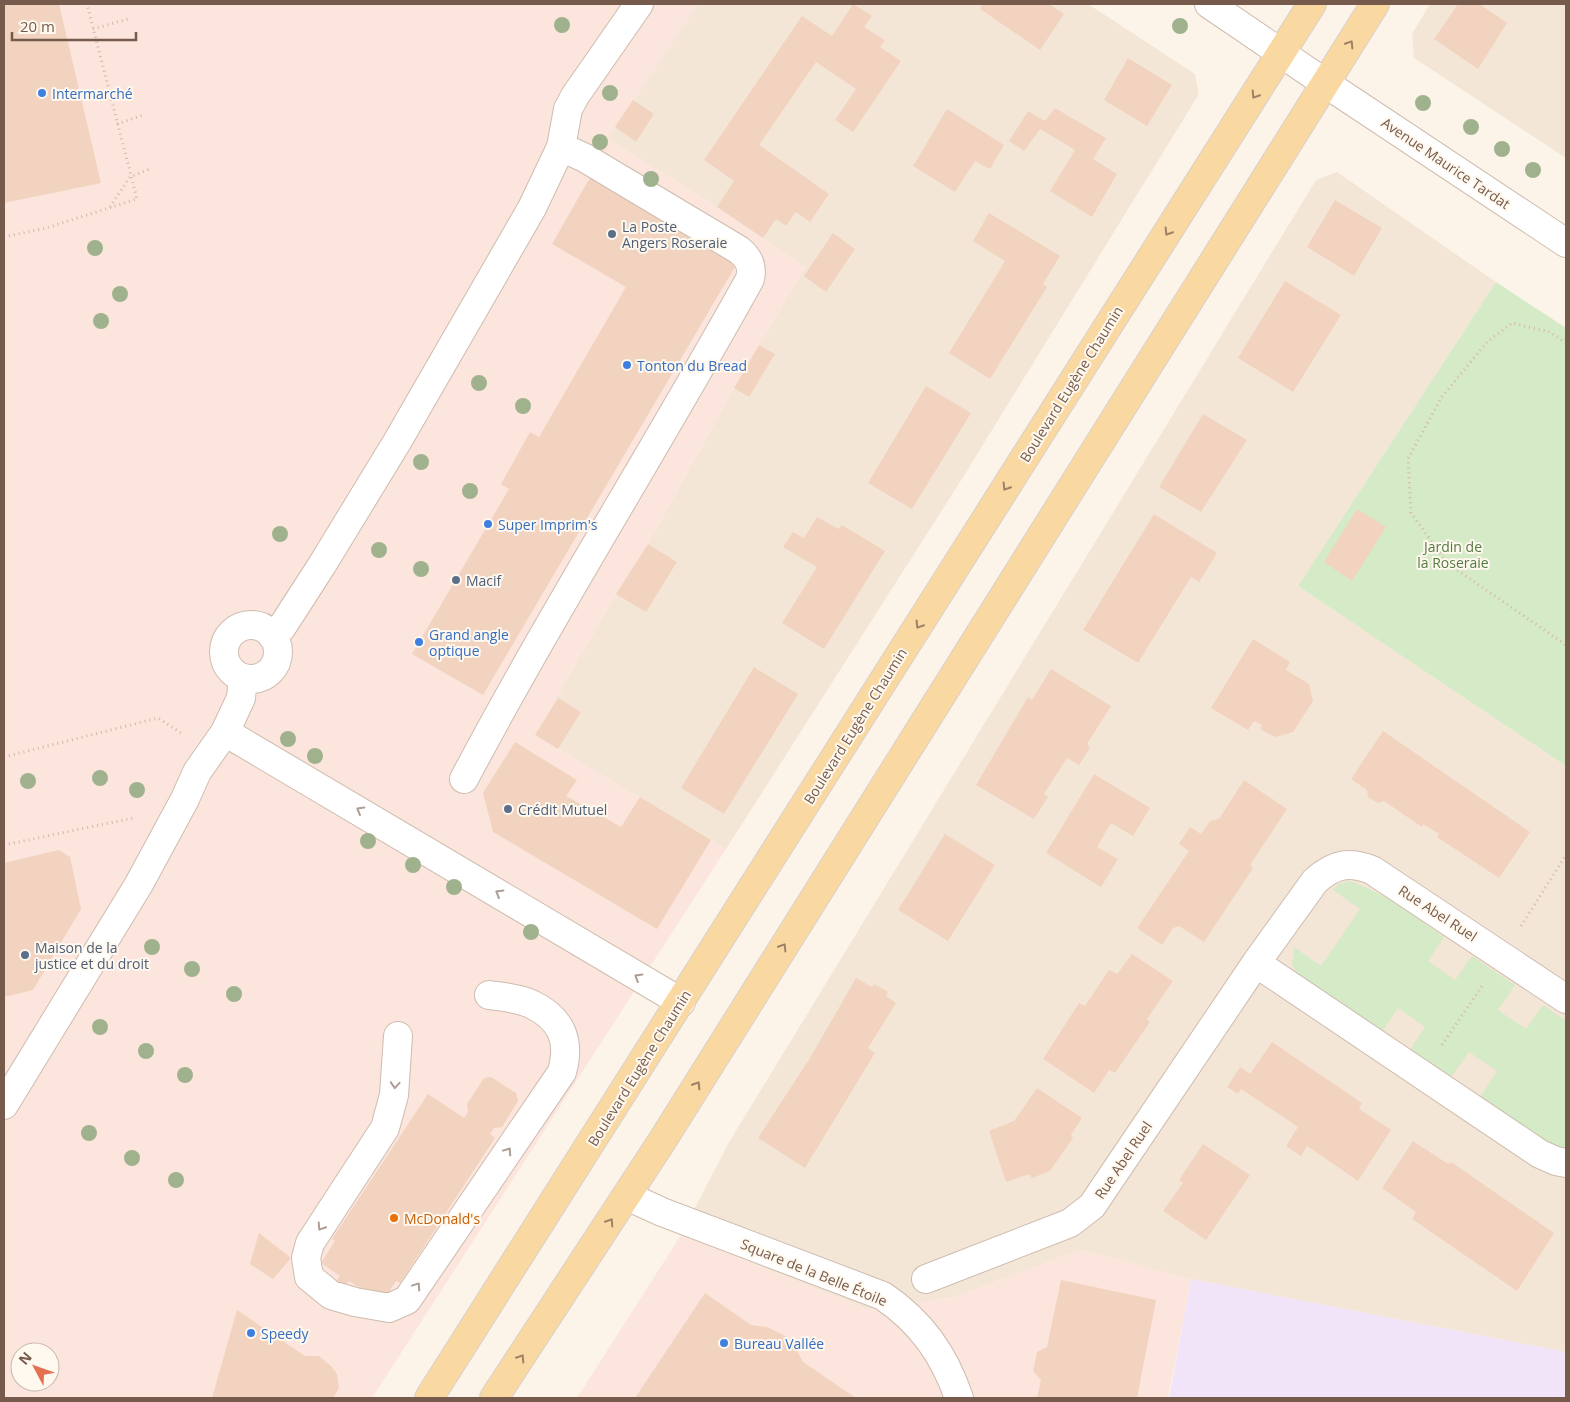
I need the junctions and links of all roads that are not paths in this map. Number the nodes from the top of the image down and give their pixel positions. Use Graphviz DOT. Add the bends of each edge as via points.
graph roads {
  1 [pos="638,4"];
  2 [pos="1209,4"];
  3 [pos="1312,4"];
  4 [pos="1375,4"];
  5 [pos="1281,54"];
  6 [pos="1325,84"];
  7 [pos="561,147"];
  8 [pos="1566,244"];
  9 [pos="272,636"];
  10 [pos="244,678"];
  11 [pos="225,732"];
  12 [pos="464,778"];
  13 [pos="1256,964"];
  14 [pos="489,995"];
  15 [pos="1566,999"];
  16 [pos="681,1002"];
  17 [pos="398,1036"];
  18 [pos="4,1105"];
  19 [pos="1566,1163"];
  20 [pos="627,1196"];
  21 [pos="926,1279"];
  22 [pos="429,1398"];
  23 [pos="494,1398"];
  24 [pos="959,1398"];
  1 -- 7 [label="street" via="568,108"];
  2 -- 5 [label="street, Avenue Maurice Tardat"];
  3 -- 5 [label="main road, Boulevard Eugène Chaumin"];
  6 -- 4 [label="main road, one-way"];
  5 -- 6 [label="street, Avenue Maurice Tardat"];
  5 -- 16 [label="main road, Boulevard Eugène Chaumin, one-way"];
  6 -- 8 [label="street, Avenue Maurice Tardat"];
  20 -- 6 [label="main road, one-way"];
  7 -- 9 [label="street" via="532,208 397,442 282,627"];
  7 -- 12 [label="street" via="739,250 746,256 752,272 702,366 505,701"];
  9 -- 10 [label="street" via="278,649 272,669 259,678"];
  9 -- 10 [label="street" via="267,630 253,625 239,628 229,637 224,650 226,662 233,672"];
  10 -- 11 [label="street" via="241,698"];
  16 -- 11 [label="street, one-way"];
  11 -- 18 [label="street" via="197,772 138,884"];
  13 -- 15 [label="street, Rue Abel Ruel" via="1315,881 1328,870 1358,864 1372,870"];
  13 -- 19 [label="street" via="1540,1154"];
  13 -- 21 [label="street, Rue Abel Ruel" via="1092,1206 1070,1223"];
  17 -- 14 [label="street, one-way" via="394,1094 385,1128 310,1243 306,1258 309,1276 331,1295 389,1308 407,1300 562,1072 566,1056 560,1025 530,1003"];
  16 -- 22 [label="main road, Boulevard Eugène Chaumin"];
  23 -- 20 [label="main road, one-way"];
  20 -- 24 [label="street, Square de la Belle Étoile" via="882,1296 902,1309 933,1343 949,1369"];
}
